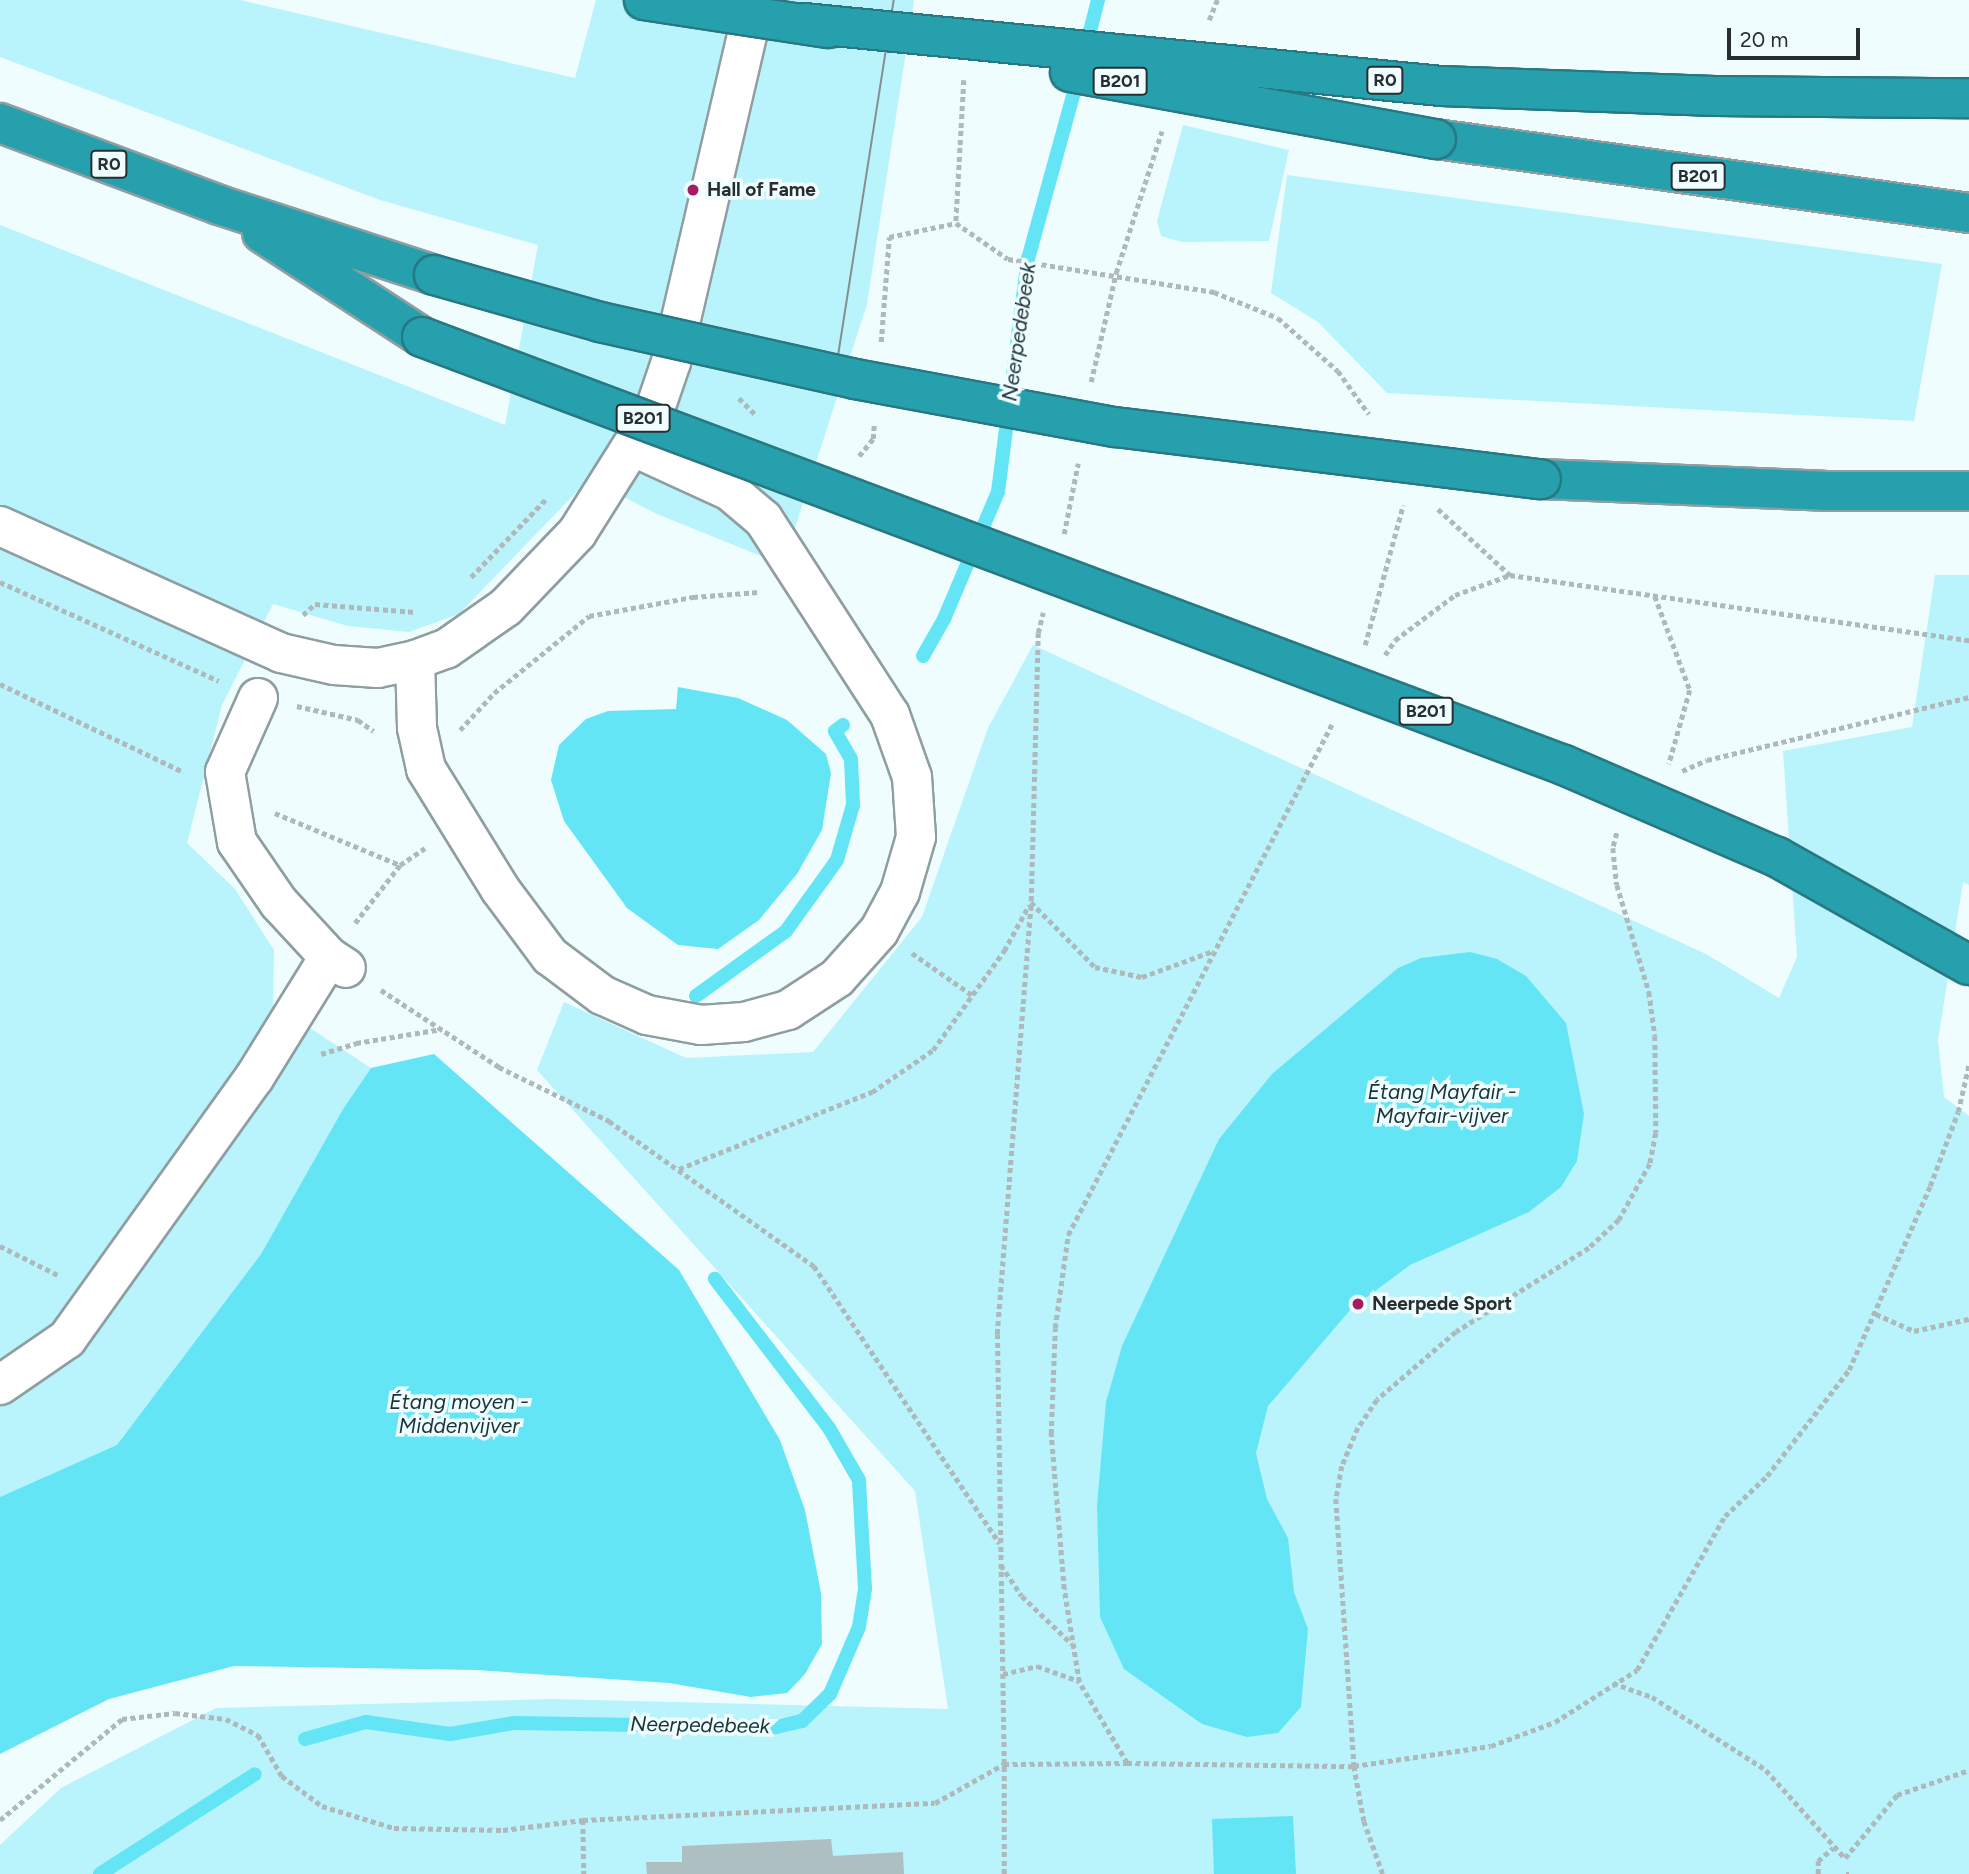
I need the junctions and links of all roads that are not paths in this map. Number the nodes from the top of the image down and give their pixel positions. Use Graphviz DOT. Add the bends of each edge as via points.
graph roads {
  1 [pos="644,0"];
  2 [pos="755,0"];
  3 [pos="804,23"];
  4 [pos="1969,98"];
  5 [pos="0,123"];
  6 [pos="219,205"];
  7 [pos="1969,214"];
  8 [pos="634,447"];
  9 [pos="1969,491"];
  10 [pos="0,526"];
  11 [pos="415,660"];
  12 [pos="258,698"];
  13 [pos="1969,965"];
  14 [pos="0,1385"];
  1 -- 3 [label="highway, R0, bridge"];
  2 -- 8 [label="street" via="671,362 655,409"];
  3 -- 4 [label="highway, R0, bridge" via="1441,86 1715,96"];
  3 -- 7 [label="highway, B201, bridge" via="1436,139"];
  5 -- 6 [label="highway, R0"];
  6 -- 9 [label="highway, R0, bridge" via="434,275 600,322 855,379 1129,429 1541,480 1824,491"];
  6 -- 13 [label="highway, B201, bridge" via="422,337 1564,765 1777,858"];
  8 -- 11 [label="street" via="577,533 506,607 446,649"];
  8 -- 11 [label="street" via="730,491 763,519 890,715 912,777 916,837 901,892 879,931 838,978 788,1010 744,1022 701,1025 647,1015 602,995 550,956 426,769 417,728"];
  10 -- 11 [label="street" via="281,653 334,665 378,668"];
  12 -- 14 [label="street" via="225,772 237,842 279,903 338,963 67,1339"];
}
